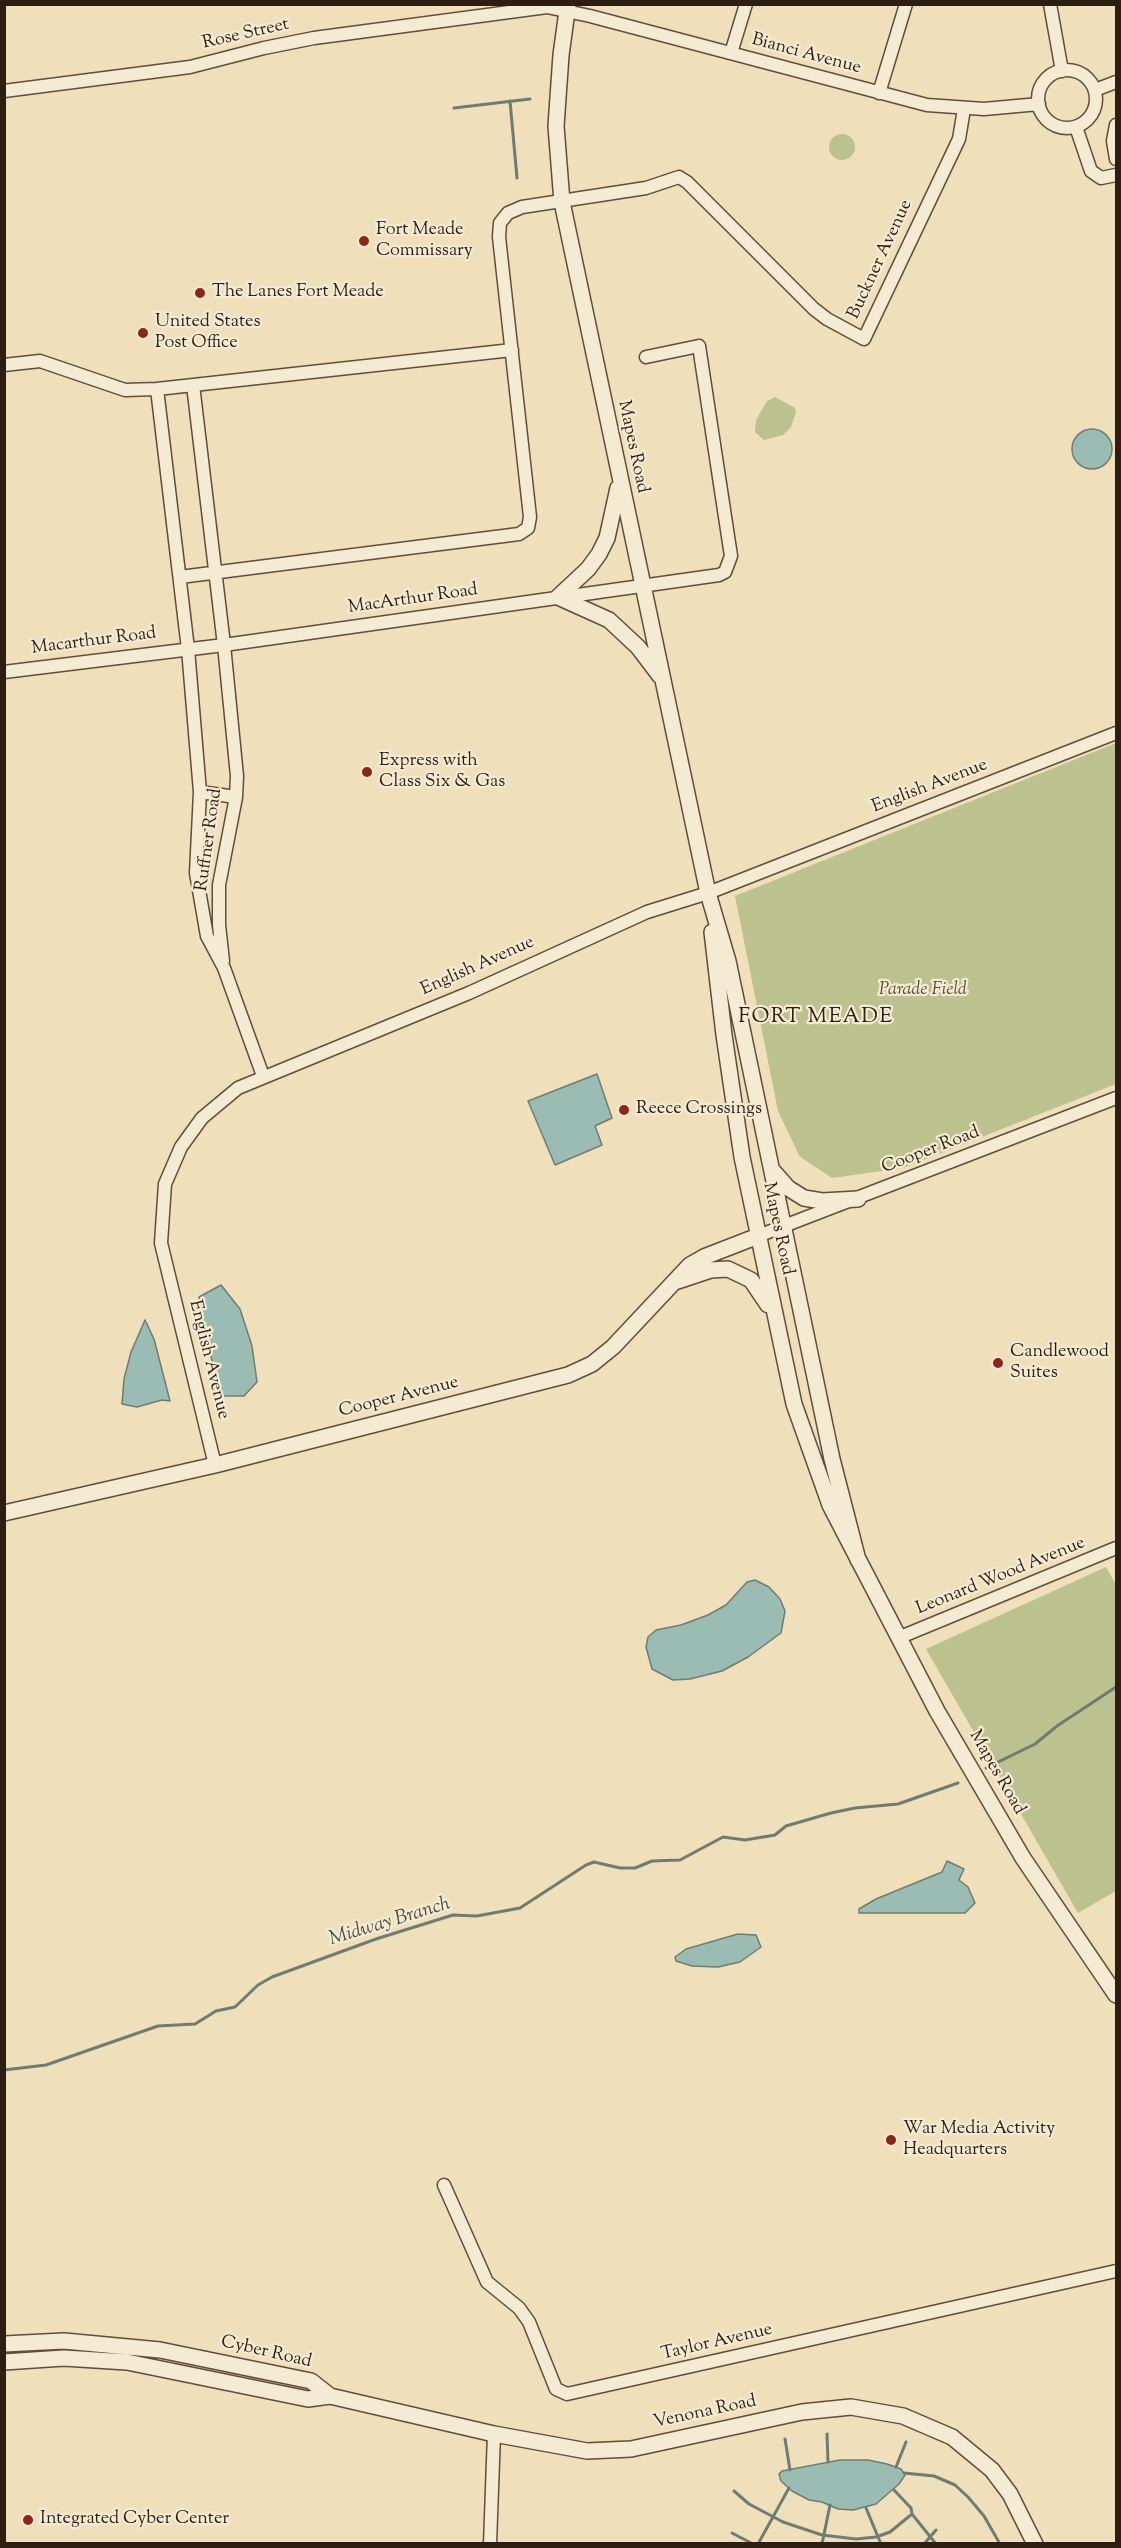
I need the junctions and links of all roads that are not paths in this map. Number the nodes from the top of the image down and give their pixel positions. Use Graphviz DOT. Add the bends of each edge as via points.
graph roads {
  1 [pos="746,4"];
  2 [pos="906,4"];
  3 [pos="1050,4"];
  4 [pos="568,7"];
  5 [pos="731,53"];
  6 [pos="1062,71"];
  7 [pos="1116,82"];
  8 [pos="1095,90"];
  9 [pos="4,91"];
  10 [pos="879,93"];
  11 [pos="1039,104"];
  12 [pos="964,109"];
  13 [pos="1116,125"];
  14 [pos="1076,127"];
  15 [pos="1116,159"];
  16 [pos="1116,175"];
  17 [pos="562,202"];
  18 [pos="512,350"];
  19 [pos="646,357"];
  20 [pos="4,365"];
  21 [pos="193,385"];
  22 [pos="157,389"];
  23 [pos="620,483"];
  24 [pos="215,573"];
  25 [pos="180,577"];
  26 [pos="642,586"];
  27 [pos="558,597"];
  28 [pos="224,645"];
  29 [pos="188,649"];
  30 [pos="4,672"];
  31 [pos="663,680"];
  32 [pos="1116,733"];
  33 [pos="200,792"];
  34 [pos="236,797"];
  35 [pos="198,884"];
  36 [pos="219,885"];
  37 [pos="708,893"];
  38 [pos="224,968"];
  39 [pos="263,1076"];
  40 [pos="1116,1098"];
  41 [pos="771,1166"];
  42 [pos="858,1199"];
  43 [pos="783,1227"];
  44 [pos="758,1236"];
  45 [pos="672,1283"];
  46 [pos="775,1315"];
  47 [pos="215,1465"];
  48 [pos="4,1513"];
  49 [pos="1116,1548"];
  50 [pos="858,1560"];
  51 [pos="898,1638"];
  52 [pos="1116,1995"];
  53 [pos="444,2185"];
  54 [pos="1116,2271"];
  55 [pos="4,2344"];
  56 [pos="4,2362"];
  57 [pos="330,2396"];
  58 [pos="494,2434"];
  59 [pos="490,2544"];
  60 [pos="1035,2544"];
  1 -- 5 [label="street"];
  2 -- 10 [label="street"];
  3 -- 6 [label="street"];
  4 -- 5 [label="street, Bianci Avenue"];
  4 -- 9 [label="street, Rose Street" via="513,10 314,38 190,67"];
  4 -- 17 [label="street, Mapes Road" via="556,126"];
  5 -- 10 [label="street, Bianci Avenue"];
  6 -- 8 [label="street" via="1080,73"];
  6 -- 11 [label="street" via="1048,77 1041,86"];
  7 -- 8 [label="street"];
  8 -- 14 [label="street" via="1093,112"];
  10 -- 12 [label="street, Bianci Avenue"];
  11 -- 12 [label="street, Bianci Avenue"];
  11 -- 14 [label="street" via="1045,118 1054,125"];
  12 -- 17 [label="street, Buckner Avenue" via="959,139 864,339 814,309 679,177 646,188"];
  13 -- 15 [label="street"];
  14 -- 16 [label="street" via="1091,171 1101,178"];
  17 -- 18 [label="street" via="522,207 508,213 500,223"];
  17 -- 23 [label="street, Mapes Road"];
  18 -- 21 [label="street"];
  18 -- 24 [label="street" via="528,528 519,534"];
  19 -- 26 [label="street, MacArthur Road" via="699,346 731,556 725,572 719,575"];
  20 -- 22 [label="street" via="40,361 125,390"];
  21 -- 22 [label="street"];
  21 -- 24 [label="street, Ruffner Road"];
  22 -- 25 [label="street, Ruffner Road"];
  23 -- 26 [label="street, Mapes Road"];
  23 -- 27 [label="street" via="607,538 588,569"];
  24 -- 25 [label="street"];
  24 -- 28 [label="street, Ruffner Road"];
  25 -- 29 [label="street, Ruffner Road"];
  26 -- 27 [label="street, MacArthur Road"];
  26 -- 31 [label="street, Mapes Road"];
  27 -- 28 [label="street, MacArthur Road"];
  27 -- 31 [label="street" via="609,620 638,647"];
  28 -- 29 [label="street, MacArthur Road"];
  28 -- 34 [label="street, Ruffner Road"];
  29 -- 30 [label="street, Macarthur Road"];
  29 -- 33 [label="street, Ruffner Road"];
  31 -- 37 [label="street, Mapes Road"];
  32 -- 37 [label="street, English Avenue"];
  33 -- 34 [label="street"];
  33 -- 35 [label="street, Ruffner Road"];
  34 -- 36 [label="street, Ruffner Road"];
  35 -- 36 [label="street"];
  35 -- 38 [label="street, Ruffner Road" via="207,936"];
  36 -- 38 [label="street, Ruffner Road"];
  37 -- 39 [label="street, English Avenue" via="647,912 469,993"];
  37 -- 41 [label="street, Mapes Road" via="728,961"];
  37 -- 44 [label="street, Mapes Road" via="736,1119"];
  38 -- 39 [label="street, Ruffner Road"];
  39 -- 47 [label="street, English Avenue" via="238,1088 202,1118 181,1147 165,1184 161,1243"];
  40 -- 42 [label="street, Cooper Road"];
  41 -- 42 [label="street" via="778,1178 804,1198"];
  41 -- 43 [label="street, Mapes Road"];
  42 -- 43 [label="street, Cooper Road"];
  43 -- 44 [label="street, Cooper Road"];
  43 -- 50 [label="street, Mapes Road" via="832,1459"];
  44 -- 45 [label="street, Cooper Avenue" via="704,1257"];
  44 -- 46 [label="street, Mapes Road"];
  45 -- 46 [label="street" via="720,1268 735,1271 751,1280"];
  45 -- 47 [label="street, Cooper Avenue" via="613,1347 568,1376"];
  46 -- 50 [label="street, Mapes Road" via="794,1404 830,1505"];
  47 -- 48 [label="street, Cooper Avenue"];
  49 -- 51 [label="street, Leonard Wood Avenue"];
  50 -- 51 [label="street, Mapes Road"];
  51 -- 52 [label="street, Mapes Road" via="1023,1858"];
  53 -- 54 [label="street, Taylor Avenue" via="486,2282 519,2308 529,2322 556,2389 567,2394"];
  55 -- 57 [label="street, Cyber Road" via="64,2341 160,2350 312,2381"];
  56 -- 57 [label="street, Cyber Road" via="29,2358 127,2362 308,2399"];
  57 -- 58 [label="street, Venona Road"];
  58 -- 59 [label="street"];
  58 -- 60 [label="street, Venona Road" via="587,2451 631,2449 802,2412 851,2407 903,2416 952,2437 992,2470 1010,2494"];
}
